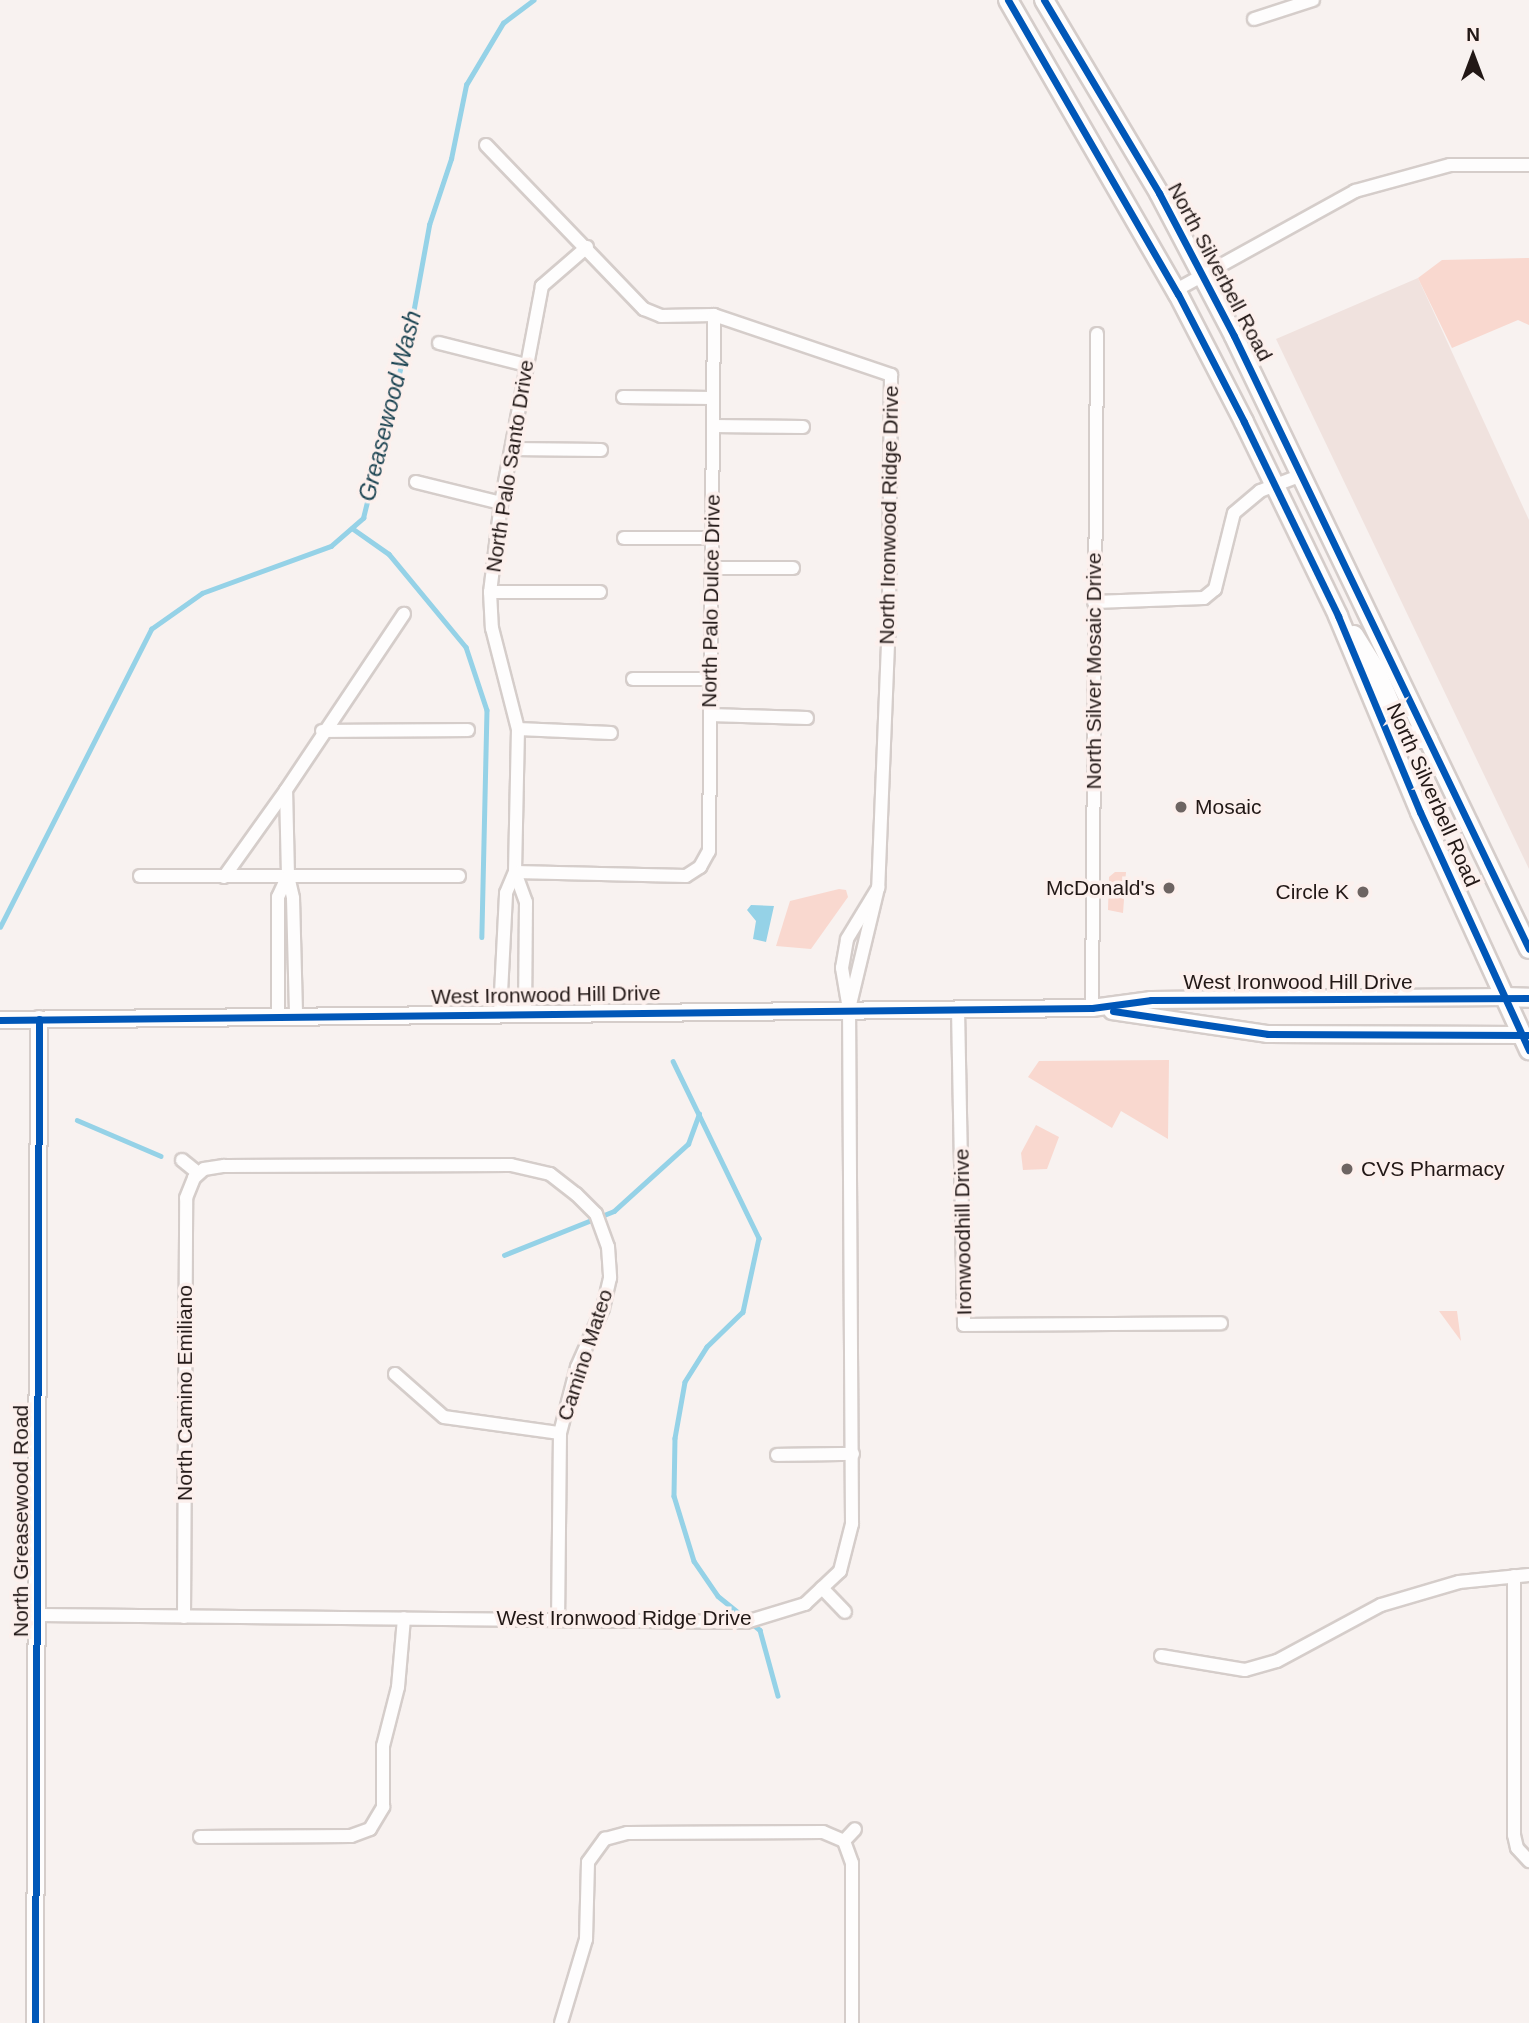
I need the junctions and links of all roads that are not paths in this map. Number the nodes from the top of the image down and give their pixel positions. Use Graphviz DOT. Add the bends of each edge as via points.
graph roads {
  1 [pos="1008,0"];
  2 [pos="1044,0"];
  3 [pos="1313,0"];
  4 [pos="1254,19"];
  5 [pos="486,145"];
  6 [pos="1529,165"];
  7 [pos="587,247"];
  8 [pos="1202,276"];
  9 [pos="1176,290"];
  10 [pos="714,316"];
  11 [pos="1097,334"];
  12 [pos="439,343"];
  13 [pos="526,365"];
  14 [pos="623,397"];
  15 [pos="713,398"];
  16 [pos="713,426"];
  17 [pos="803,427"];
  18 [pos="512,449"];
  19 [pos="601,450"];
  20 [pos="1302,475"];
  21 [pos="416,482"];
  22 [pos="1273,485"];
  23 [pos="501,503"];
  24 [pos="624,538"];
  25 [pos="712,538"];
  26 [pos="712,568"];
  27 [pos="793,568"];
  28 [pos="490,592"];
  29 [pos="600,592"];
  30 [pos="1094,602"];
  31 [pos="404,614"];
  32 [pos="1338,616"];
  33 [pos="633,679"];
  34 [pos="710,679"];
  35 [pos="710,715"];
  36 [pos="807,718"];
  37 [pos="518,729"];
  38 [pos="468,730"];
  39 [pos="322,731"];
  40 [pos="611,733"];
  41 [pos="1428,739"];
  42 [pos="286,790"];
  43 [pos="515,872"];
  44 [pos="140,876"];
  45 [pos="288,876"];
  46 [pos="459,876"];
  47 [pos="224,877"];
  48 [pos="1529,949"];
  49 [pos="1505,997"];
  50 [pos="1529,998"];
  51 [pos="1092,1008"];
  52 [pos="849,1009"];
  53 [pos="958,1009"];
  54 [pos="525,1012"];
  55 [pos="500,1013"];
  56 [pos="278,1016"];
  57 [pos="296,1016"];
  58 [pos="39,1019"];
  59 [pos="0,1020"];
  60 [pos="1526,1040"];
  61 [pos="182,1160"];
  62 [pos="198,1172"];
  63 [pos="1221,1323"];
  64 [pos="395,1374"];
  65 [pos="559,1433"];
  66 [pos="853,1454"];
  67 [pos="777,1455"];
  68 [pos="1529,1575"];
  69 [pos="1514,1576"];
  70 [pos="822,1588"];
  71 [pos="845,1612"];
  72 [pos="39,1615"];
  73 [pos="184,1617"];
  74 [pos="404,1618"];
  75 [pos="558,1621"];
  76 [pos="1161,1656"];
  77 [pos="373,1825"];
  78 [pos="855,1829"];
  79 [pos="383,1835"];
  80 [pos="200,1838"];
  81 [pos="844,1840"];
  82 [pos="1526,1859"];
  83 [pos="1515,1867"];
  84 [pos="35,2023"];
  85 [pos="561,2023"];
  86 [pos="852,2023"];
  1 -- 9 [label="main road, North Silverbell Road"];
  2 -- 8 [label="main road, North Silverbell Road"];
  3 -- 4 [label="street"];
  5 -- 7 [label="street, North Ironwood Ridge Drive"];
  6 -- 8 [label="street" via="1450,165 1355,191"];
  7 -- 10 [label="street, North Ironwood Ridge Drive" via="644,309 660,316"];
  7 -- 13 [label="street, North Palo Santo Drive" via="542,286"];
  8 -- 9 [label="street"];
  8 -- 20 [label="main road, North Silverbell Road"];
  9 -- 22 [label="main road, North Silverbell Road"];
  10 -- 15 [label="street, North Palo Dulce Drive"];
  10 -- 52 [label="street, North Ironwood Ridge Drive" via="891,375 890,619 878,888"];
  11 -- 30 [label="street, North Silver Mosaic Drive"];
  12 -- 13 [label="street"];
  13 -- 18 [label="street, North Palo Santo Drive"];
  14 -- 15 [label="street"];
  15 -- 16 [label="street, North Palo Dulce Drive"];
  16 -- 17 [label="street"];
  16 -- 25 [label="street, North Palo Dulce Drive"];
  18 -- 19 [label="street"];
  18 -- 23 [label="street, North Palo Santo Drive"];
  20 -- 22 [label="street"];
  20 -- 41 [label="main road, North Silverbell Road"];
  21 -- 23 [label="street"];
  22 -- 30 [label="street" via="1234,513 1214,589 1204,598"];
  22 -- 32 [label="main road, North Silverbell Road"];
  23 -- 28 [label="street, North Palo Santo Drive"];
  24 -- 25 [label="street"];
  25 -- 26 [label="street, North Palo Dulce Drive"];
  26 -- 27 [label="street"];
  26 -- 34 [label="street, North Palo Dulce Drive"];
  28 -- 29 [label="street"];
  28 -- 37 [label="street, North Palo Santo Drive" via="492,628"];
  30 -- 51 [label="street, North Silver Mosaic Drive"];
  31 -- 39 [label="street"];
  32 -- 41 [label="main road" via="1360,642 1402,731 1415,739"];
  32 -- 49 [label="main road, North Silverbell Road" via="1420,812"];
  33 -- 34 [label="street"];
  34 -- 35 [label="street, North Palo Dulce Drive"];
  35 -- 36 [label="street"];
  35 -- 43 [label="street, North Palo Dulce Drive" via="709,851 700,867 686,876"];
  37 -- 40 [label="street"];
  37 -- 43 [label="street, North Palo Santo Drive"];
  38 -- 39 [label="street"];
  39 -- 42 [label="street"];
  41 -- 48 [label="main road, North Silverbell Road"];
  42 -- 45 [label="street"];
  42 -- 47 [label="street"];
  43 -- 54 [label="street, North Palo Santo Drive" via="526,902"];
  43 -- 55 [label="street, North Palo Santo Drive" via="506,893"];
  44 -- 47 [label="street"];
  45 -- 46 [label="street"];
  45 -- 47 [label="street"];
  45 -- 56 [label="street" via="278,897"];
  45 -- 57 [label="street" via="293,898"];
  49 -- 50 [label="main road"];
  49 -- 51 [label="street, West Ironwood Hill Drive" via="1152,1000"];
  49 -- 60 [label="main road, North Silverbell Road"];
  51 -- 53 [label="street, West Ironwood Hill Drive"];
  51 -- 60 [label="street, West Ironwood Hill Drive" via="1268,1034"];
  52 -- 53 [label="street, West Ironwood Hill Drive"];
  52 -- 54 [label="street, West Ironwood Hill Drive"];
  52 -- 66 [label="street, West Ironwood Ridge Drive"];
  53 -- 63 [label="street, Ironwoodhill Drive" via="964,1325"];
  54 -- 55 [label="street, West Ironwood Hill Drive"];
  55 -- 57 [label="street, West Ironwood Hill Drive"];
  56 -- 57 [label="street, West Ironwood Hill Drive"];
  56 -- 58 [label="street, West Ironwood Hill Drive"];
  58 -- 59 [label="street, West Ironwood Hill Drive"];
  58 -- 72 [label="street, North Greasewood Road"];
  61 -- 62 [label="street"];
  62 -- 65 [label="street, Camino Mateo" via="224,1166 511,1165 550,1174 596,1214 608,1247 609,1268 603,1308 577,1367"];
  62 -- 73 [label="street, North Camino Emiliano" via="186,1198"];
  64 -- 65 [label="street" via="444,1417"];
  65 -- 75 [label="street, Camino Mateo"];
  66 -- 67 [label="street"];
  66 -- 70 [label="street, West Ironwood Ridge Drive" via="852,1524 839,1571"];
  68 -- 69 [label="street"];
  69 -- 76 [label="street" via="1459,1582 1381,1605 1278,1661 1245,1670"];
  69 -- 82 [label="street" via="1514,1835"];
  70 -- 71 [label="street"];
  70 -- 75 [label="street, West Ironwood Ridge Drive" via="805,1604 746,1622"];
  72 -- 73 [label="street, West Ironwood Ridge Drive"];
  72 -- 84 [label="street, North Greasewood Road"];
  73 -- 74 [label="street, West Ironwood Ridge Drive"];
  74 -- 75 [label="street, West Ironwood Ridge Drive"];
  74 -- 77 [label="street" via="398,1687 383,1746 383,1807"];
  77 -- 79 [label="street"];
  77 -- 80 [label="street" via="351,1836"];
  78 -- 81 [label="street"];
  81 -- 85 [label="street" via="823,1832 641,1833 596,1840 588,1862 586,1939"];
  81 -- 86 [label="street" via="852,1863"];
  82 -- 83 [label="street"];
}
